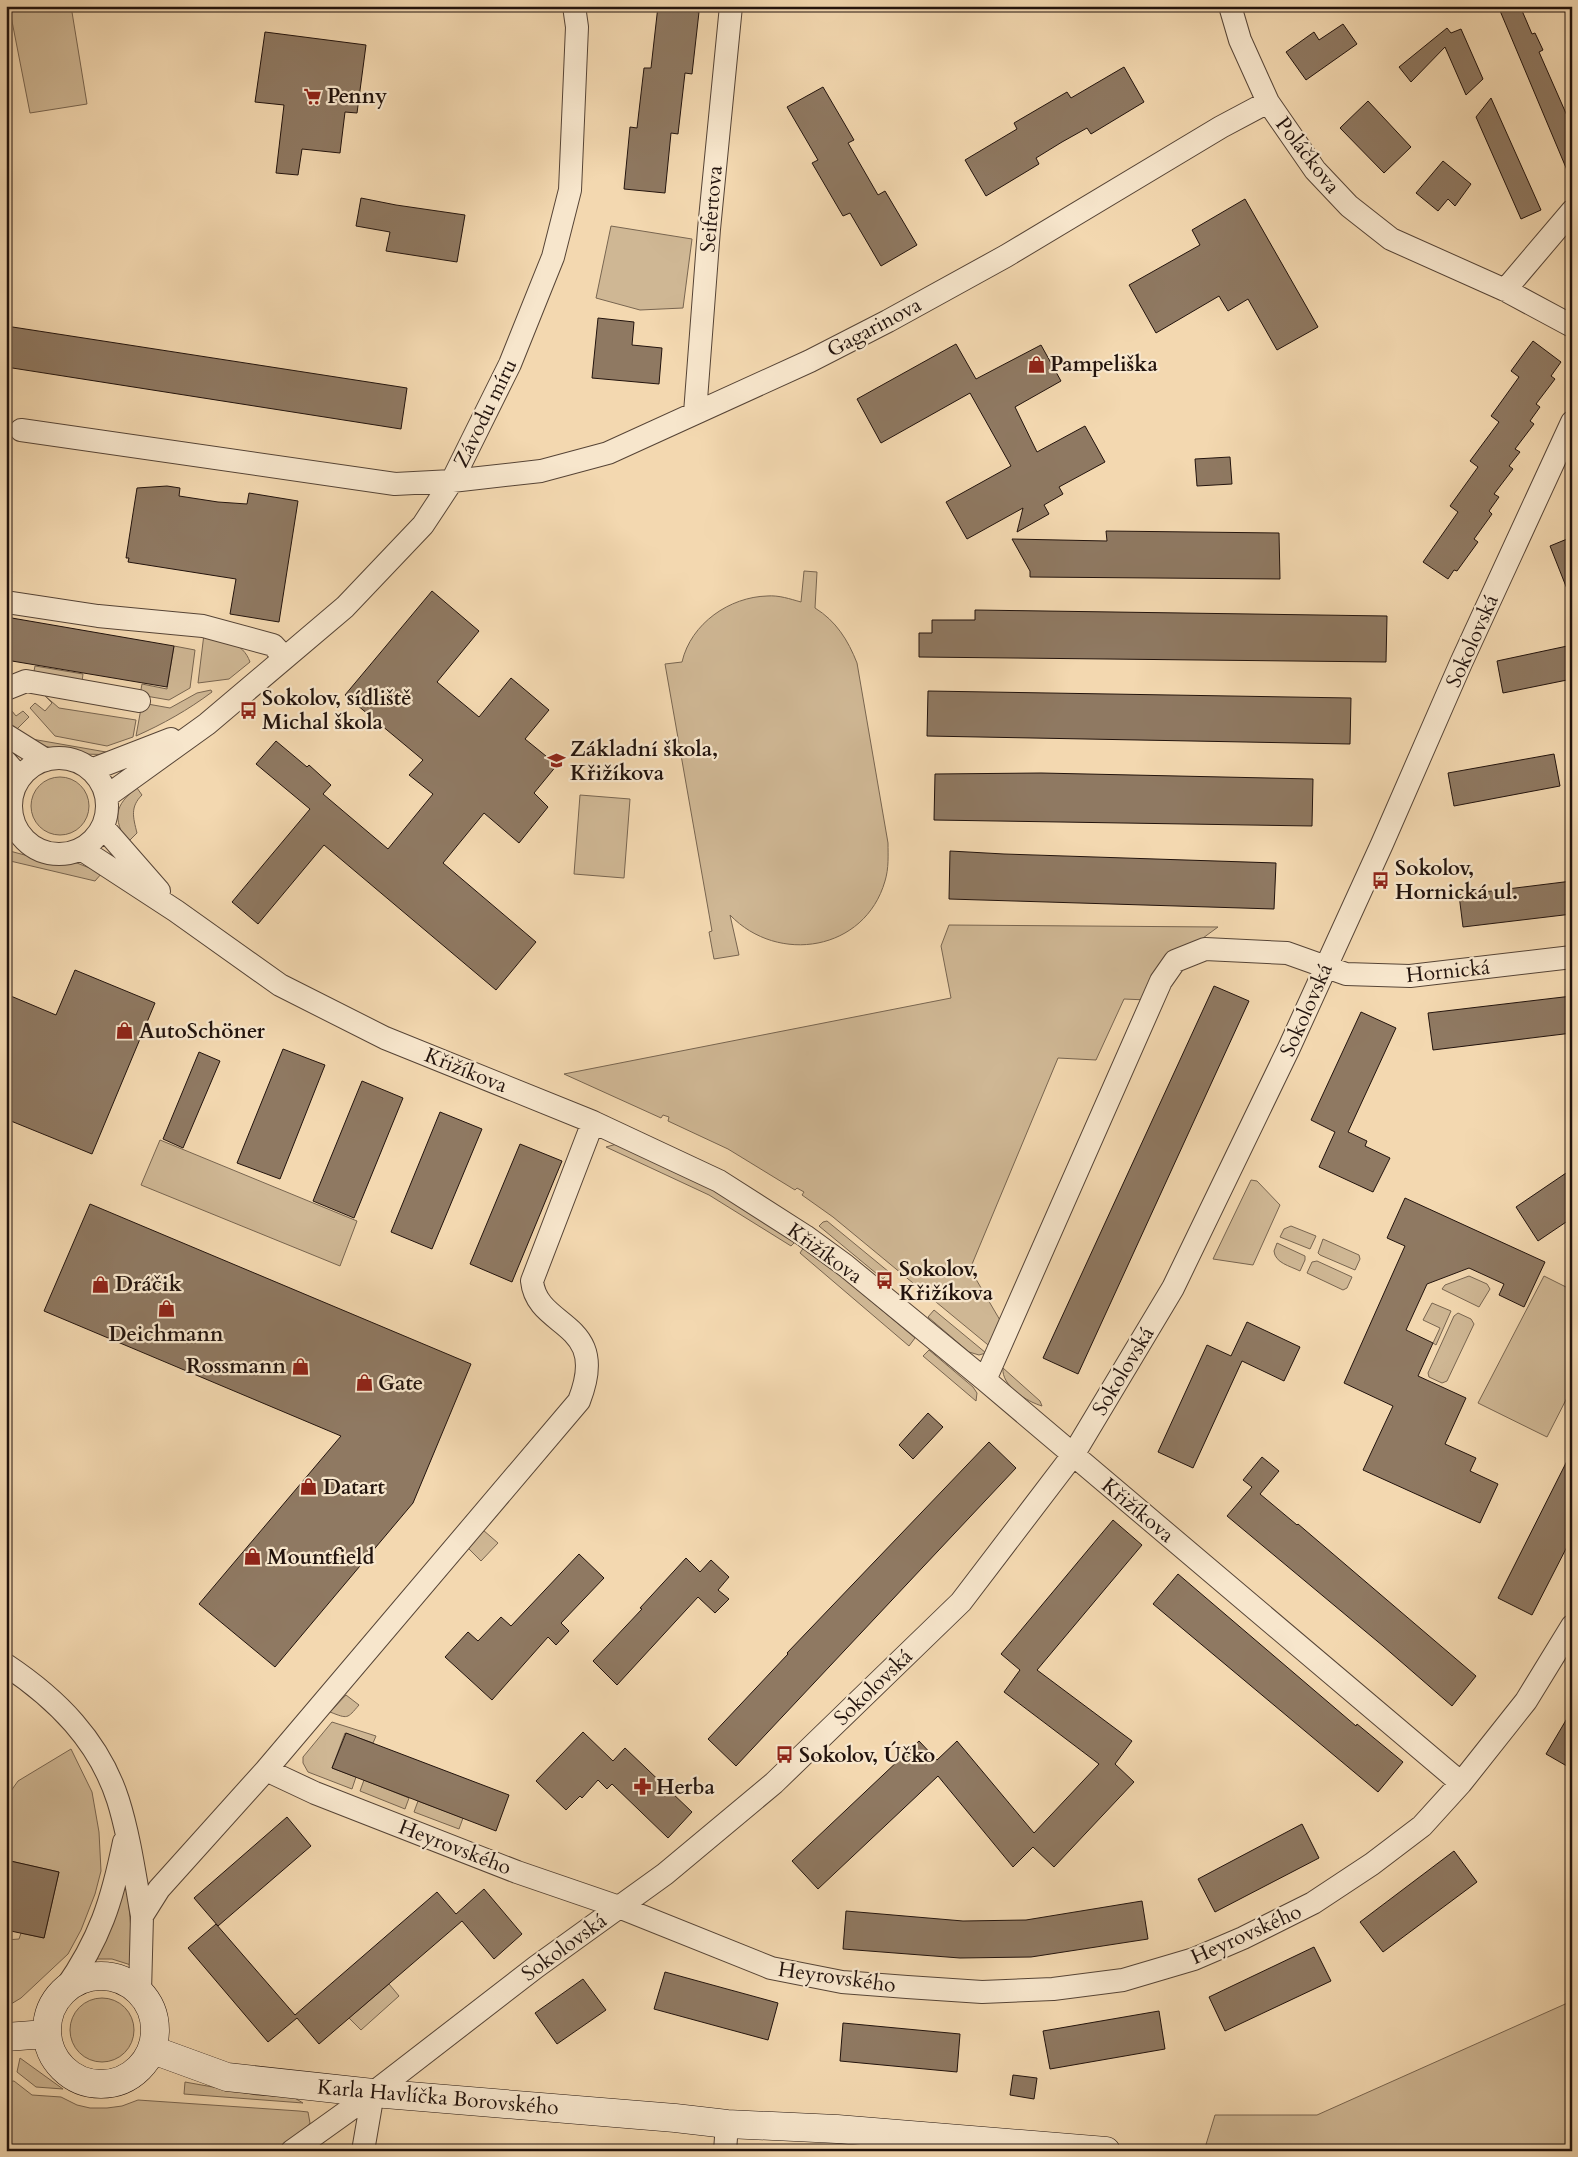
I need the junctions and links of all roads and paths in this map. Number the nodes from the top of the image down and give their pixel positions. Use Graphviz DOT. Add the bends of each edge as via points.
graph roads {
  1 [pos="574,6"];
  2 [pos="731,6"];
  3 [pos="1230,6"];
  4 [pos="1268,102"];
  5 [pos="1572,211"];
  6 [pos="1505,290"];
  7 [pos="1572,326"];
  8 [pos="695,413"];
  9 [pos="1572,422"];
  10 [pos="21,430"];
  11 [pos="452,481"];
  12 [pos="6,602"];
  13 [pos="286,658"];
  14 [pos="6,689"];
  15 [pos="139,701"];
  16 [pos="207,724"];
  17 [pos="6,735"];
  18 [pos="46,760"];
  19 [pos="13,770"];
  20 [pos="91,770"];
  21 [pos="106,796"];
  22 [pos="9,810"];
  23 [pos="103,827"];
  24 [pos="14,839"];
  25 [pos="81,850"];
  26 [pos="176,911"];
  27 [pos="1572,957"];
  28 [pos="1325,967"];
  29 [pos="593,1122"];
  30 [pos="985,1380"];
  31 [pos="1073,1455"];
  32 [pos="1572,1626"];
  33 [pos="6,1665"];
  34 [pos="266,1770"];
  35 [pos="1461,1783"];
  36 [pos="126,1831"];
  37 [pos="619,1907"];
  38 [pos="142,1916"];
  39 [pos="65,1989"];
  40 [pos="140,1992"];
  41 [pos="46,2034"];
  42 [pos="6,2037"];
  43 [pos="153,2050"];
  44 [pos="373,2093"];
  45 [pos="727,2124"];
  46 [pos="292,2151"];
  47 [pos="363,2151"];
  48 [pos="725,2151"];
  49 [pos="1106,2151"];
  1 -- 11 [label="street, Závodu míru" via="577,27 570,190 563,219 553,257 510,364"];
  2 -- 8 [label="street, Seifertova"];
  3 -- 4 [label="street, Poláčkova" via="1240,40"];
  4 -- 6 [label="street, Poláčkova" via="1315,170 1349,206 1391,239"];
  4 -- 8 [label="street, Gagarinova" via="1006,256 888,321 810,361"];
  5 -- 6 [label="street"];
  6 -- 7 [label="street, Poláčkova"];
  8 -- 11 [label="street, Gagarinova" via="608,453 541,471"];
  9 -- 28 [label="street, Sokolovská"];
  10 -- 11 [label="street, Gagarinova" via="395,484"];
  11 -- 13 [label="street, Závodu míru" via="423,525 389,562 345,608"];
  12 -- 13 [label="street" via="98,616 204,626 273,645"];
  13 -- 16 [label="street, Závodu míru"];
  14 -- 15 [label="street" via="26,681"];
  16 -- 20 [label="street, Závodu míru"];
  16 -- 21 [label="street, Závodu míru"];
  17 -- 18 [label="street"];
  18 -- 19 [label="street" via="32,767"];
  18 -- 20 [label="street" via="77,761"];
  19 -- 22 [label="street"];
  20 -- 21 [label="street" via="101,782"];
  21 -- 23 [label="street" via="107,812"];
  22 -- 24 [label="street" via="15,824"];
  23 -- 25 [label="street"];
  23 -- 26 [label="street, Křižíkova"];
  24 -- 25 [label="street" via="50,854"];
  25 -- 26 [label="street, Křižíkova"];
  26 -- 29 [label="street, Křižíkova" via="280,985 385,1038"];
  27 -- 28 [label="street, Hornická" via="1410,976 1346,974"];
  28 -- 30 [label="street, Hornická" via="1287,953 1231,950 1205,949 1176,961 1161,981"];
  28 -- 31 [label="street, Sokolovská" via="1173,1288"];
  29 -- 30 [label="street, Křižíkova" via="719,1182 805,1236"];
  29 -- 34 [label="street" via="532,1281 533,1292 539,1301 570,1328 585,1352 588,1369 579,1400"];
  30 -- 31 [label="street, Křižíkova"];
  31 -- 35 [label="street, Křižíkova"];
  31 -- 37 [label="street, Sokolovská" via="962,1602 774,1783 665,1874"];
  32 -- 35 [label="street, Heyrovského" via="1526,1700"];
  33 -- 36 [label="street" via="52,1699 79,1728 102,1764 118,1799"];
  34 -- 37 [label="street, Heyrovského" via="315,1793 517,1872"];
  34 -- 38 [label="street" via="159,1889"];
  35 -- 37 [label="street, Heyrovského" via="1422,1826 1313,1904 1194,1959 1124,1980 1052,1989 982,1992 842,1982 770,1968"];
  36 -- 38 [label="street"];
  36 -- 39 [label="street" via="116,1881 101,1926 85,1960"];
  37 -- 44 [label="street, Sokolovská"];
  38 -- 40 [label="street"];
  39 -- 40 [label="street" via="79,1980 112,1976"];
  39 -- 41 [label="street" via="54,2002"];
  40 -- 43 [label="street" via="150,2006 155,2022"];
  41 -- 42 [label="street"];
  41 -- 43 [label="street" via="50,2051 60,2066 73,2078 90,2084 126,2079 140,2068"];
  43 -- 44 [label="street, Karla Havlíčka Borovského" via="227,2077"];
  44 -- 45 [label="street, Karla Havlíčka Borovského"];
  44 -- 46 [label="street, Sokolovská"];
  44 -- 47 [label="street"];
  45 -- 48 [label="street"];
  45 -- 49 [label="street, Karla Havlíčka Borovského" via="837,2129"];
}
